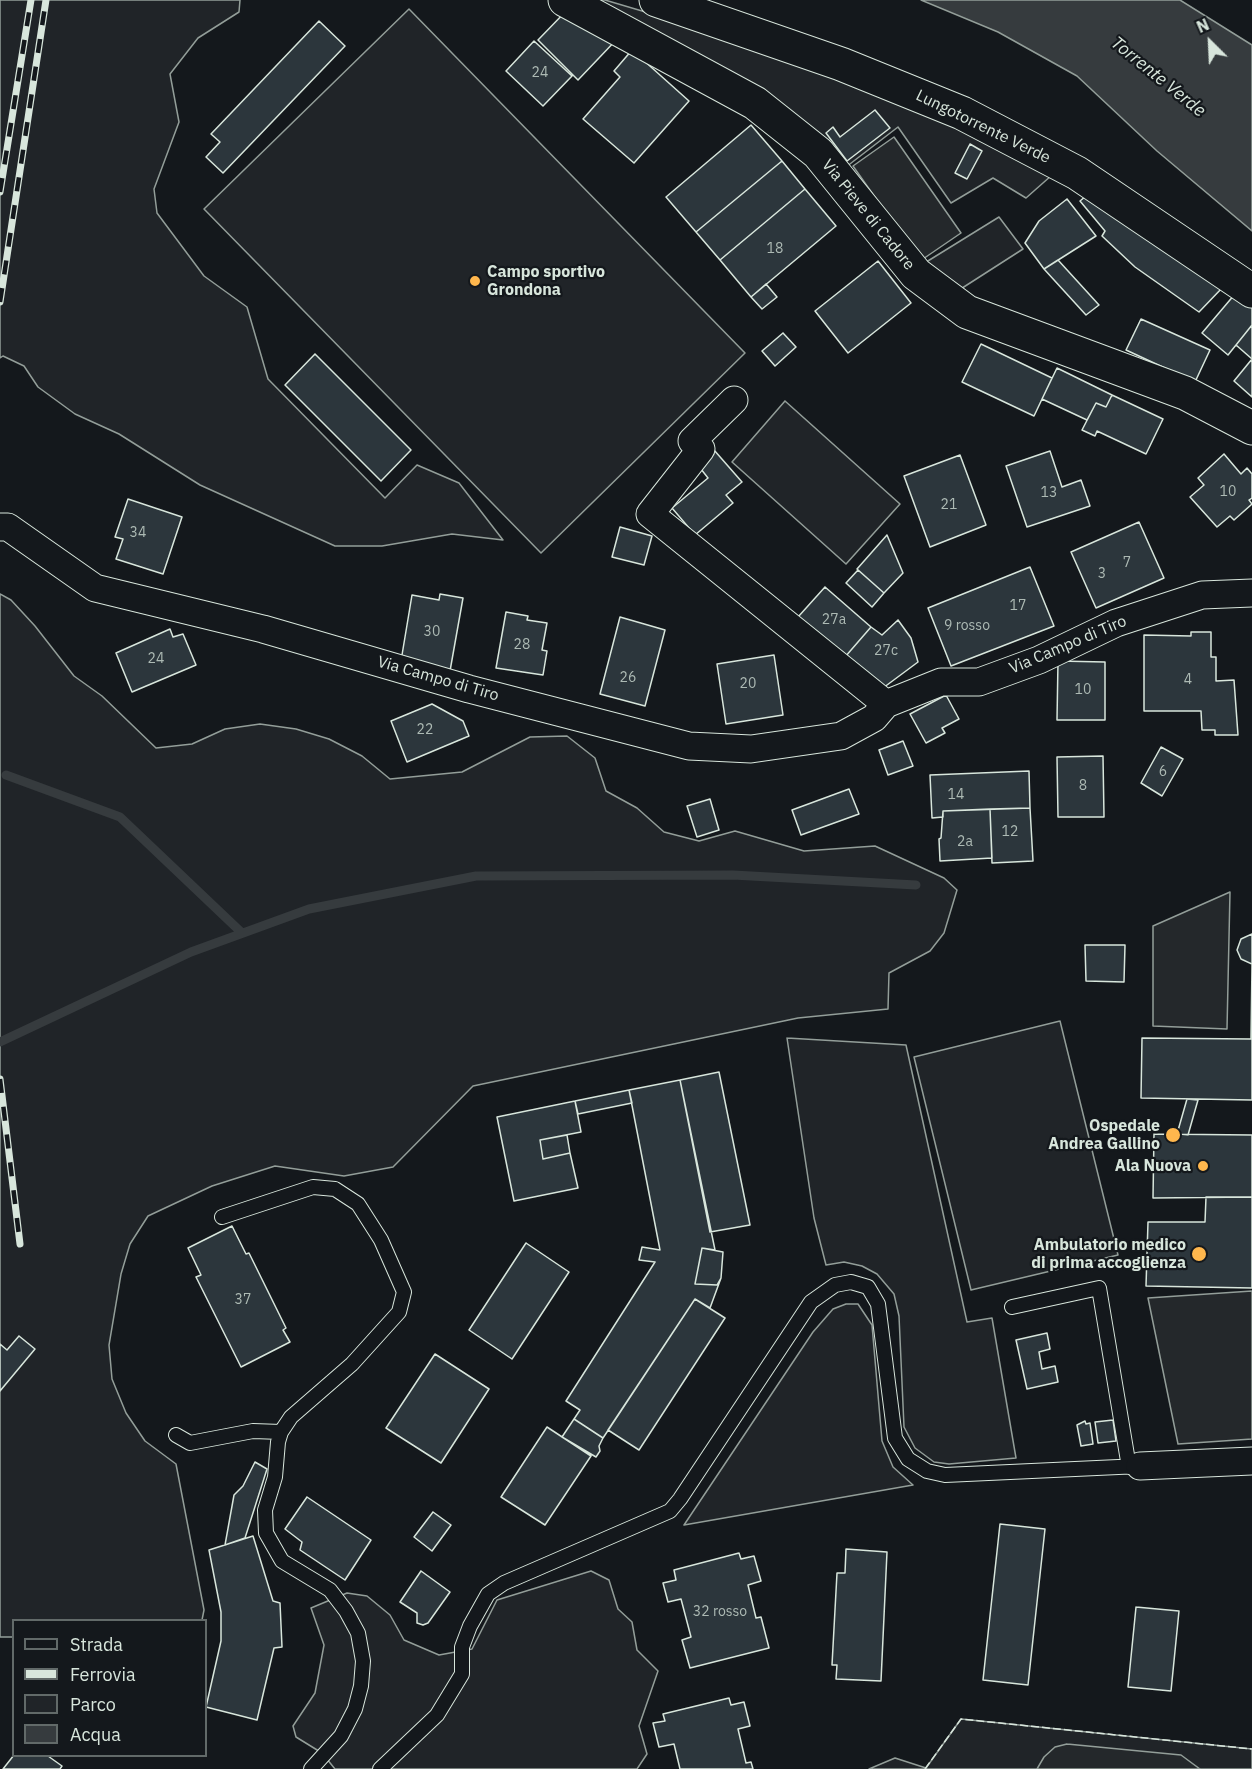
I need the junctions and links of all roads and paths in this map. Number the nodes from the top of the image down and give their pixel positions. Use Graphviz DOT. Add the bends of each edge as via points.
graph roads {
  1 [pos="566,0"];
  2 [pos="656,0"];
  3 [pos="1252,291"];
  4 [pos="734,400"];
  5 [pos="1252,428"];
  6 [pos="4,527"];
  7 [pos="1252,593"];
  8 [pos="886,704"];
  9 [pos="222,1217"];
  10 [pos="1012,1307"];
  11 [pos="281,1432"];
  12 [pos="176,1435"];
  13 [pos="1252,1461"];
  14 [pos="1135,1467"];
  15 [pos="311,1769"];
  16 [pos="380,1769"];
  1 -- 5 [label="street, Via Pieve di Cadore" via="756,103 818,153 916,274 967,312 1185,393"];
  2 -- 3 [label="street, Lungotorrente Verde" via="841,64 962,113 1077,173"];
  4 -- 8 [label="street" via="692,441 700,449 650,514"];
  6 -- 8 [label="street, Via Campo di Tiro" via="95,588 263,629 469,689 689,746 751,749 841,736 874,718"];
  7 -- 8 [label="street, Via Campo di Tiro" via="1202,595 1116,623 1039,660 979,682 940,682"];
  9 -- 11 [label="lane" via="313,1187 335,1189 358,1204 381,1240 404,1292 399,1312 352,1364 291,1417"];
  10 -- 14 [label="lane" via="1099,1288"];
  11 -- 12 [label="lane" via="253,1431 190,1443"];
  11 -- 15 [label="lane" via="275,1477 265,1510 266,1533 282,1561 330,1590 346,1611 358,1633 363,1661 355,1709 341,1736"];
  13 -- 14 [label="street"];
  14 -- 16 [label="lane" via="945,1475 927,1471 908,1459 895,1438 878,1304 868,1287 851,1282 835,1285 811,1302 670,1511 504,1583 488,1594 462,1647 462,1674 437,1715"];
}
